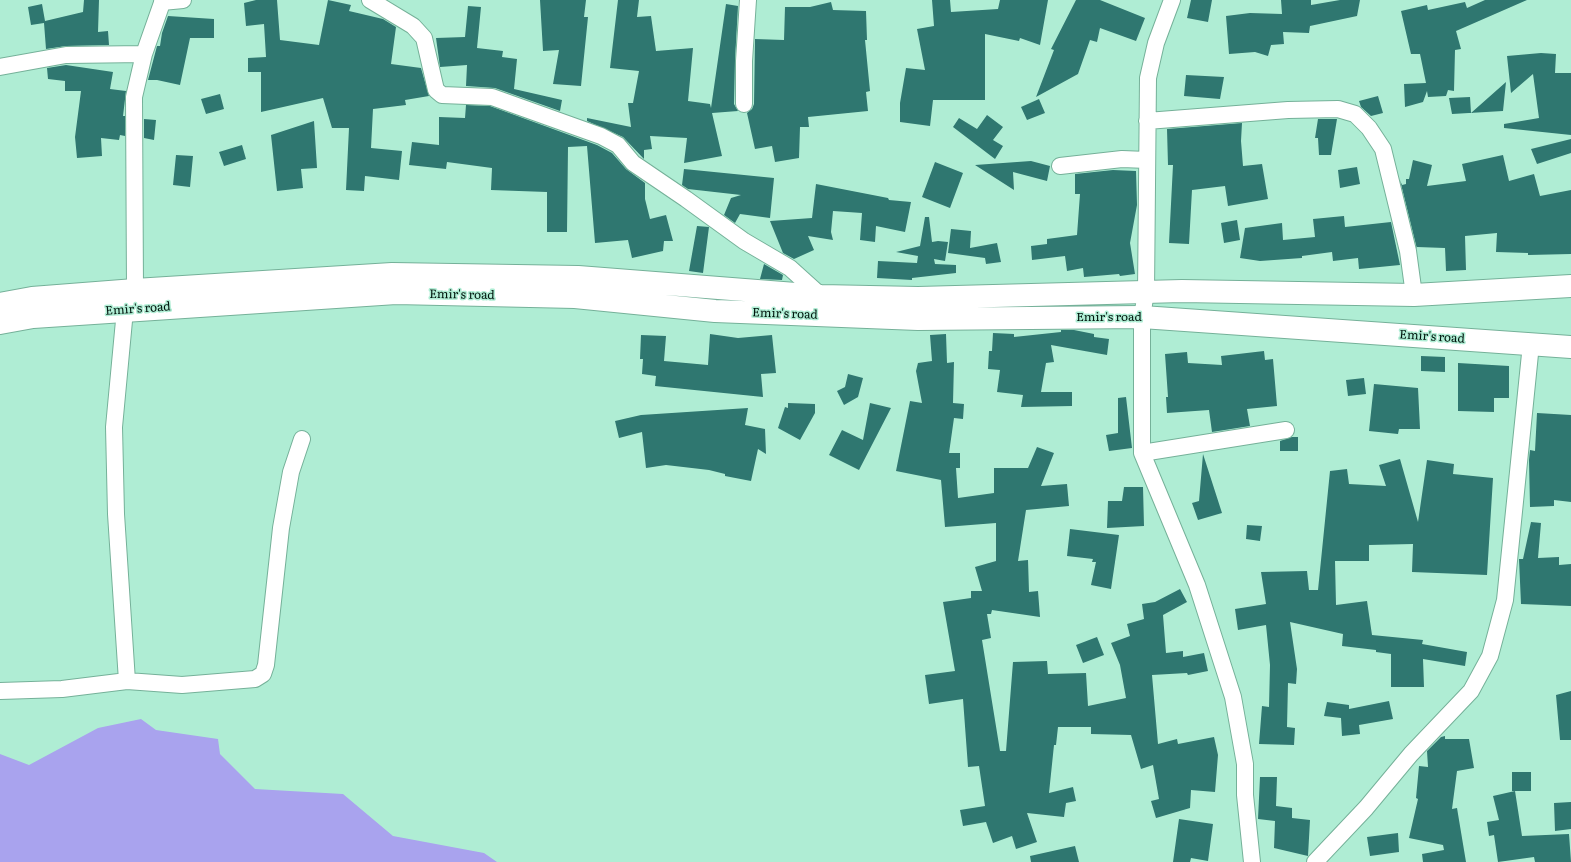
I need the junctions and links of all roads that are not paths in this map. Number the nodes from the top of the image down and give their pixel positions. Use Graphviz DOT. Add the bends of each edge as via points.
graph roads {
  1 [pos="183,0"];
  2 [pos="370,0"];
  3 [pos="748,0"];
  4 [pos="1172,0"];
  5 [pos="162,1"];
  6 [pos="144,54"];
  7 [pos="0,67"];
  8 [pos="744,104"];
  9 [pos="1147,120"];
  10 [pos="1147,160"];
  11 [pos="1060,166"];
  12 [pos="1571,286"];
  13 [pos="135,290"];
  14 [pos="1146,292"];
  15 [pos="1414,295"];
  16 [pos="821,296"];
  17 [pos="0,304"];
  18 [pos="125,310"];
  19 [pos="1142,317"];
  20 [pos="0,323"];
  21 [pos="1531,344"];
  22 [pos="1571,347"];
  23 [pos="1286,430"];
  24 [pos="302,439"];
  25 [pos="1142,453"];
  26 [pos="127,681"];
  27 [pos="0,692"];
  28 [pos="1252,862"];
  29 [pos="1315,862"];
  1 -- 5 [label="street"];
  2 -- 16 [label="street" via="414,26 424,38 436,90 442,95 492,97 601,136 618,145 632,163 744,241 790,268"];
  3 -- 8 [label="street"];
  4 -- 9 [label="street" via="1156,43 1148,78"];
  5 -- 6 [label="street"];
  6 -- 7 [label="street" via="66,54"];
  6 -- 13 [label="street" via="134,97"];
  9 -- 10 [label="street"];
  9 -- 15 [label="street" via="1302,110 1338,109 1355,114 1369,128 1383,149 1408,251"];
  10 -- 11 [label="street" via="1122,159"];
  10 -- 14 [label="street"];
  12 -- 15 [label="main road, Emir's road"];
  13 -- 16 [label="main road, Emir's road" via="392,274 578,277"];
  13 -- 17 [label="main road, Emir's road" via="32,298"];
  14 -- 15 [label="main road, Emir's road"];
  14 -- 16 [label="main road, Emir's road" via="918,298"];
  14 -- 19 [label="street"];
  18 -- 19 [label="main road, Emir's road" via="396,293 575,297 715,311 918,319"];
  18 -- 20 [label="main road, Emir's road" via="33,317"];
  18 -- 26 [label="street" via="114,427 116,514"];
  19 -- 21 [label="main road, Emir's road"];
  19 -- 25 [label="street"];
  21 -- 22 [label="main road, Emir's road"];
  21 -- 29 [label="street" via="1505,600 1490,656 1471,691"];
  23 -- 25 [label="street"];
  24 -- 26 [label="street" via="292,472 281,528 263,674 255,679 182,685"];
  25 -- 28 [label="street" via="1197,585 1233,697 1245,764 1245,796"];
  26 -- 27 [label="street" via="62,689"];
}
